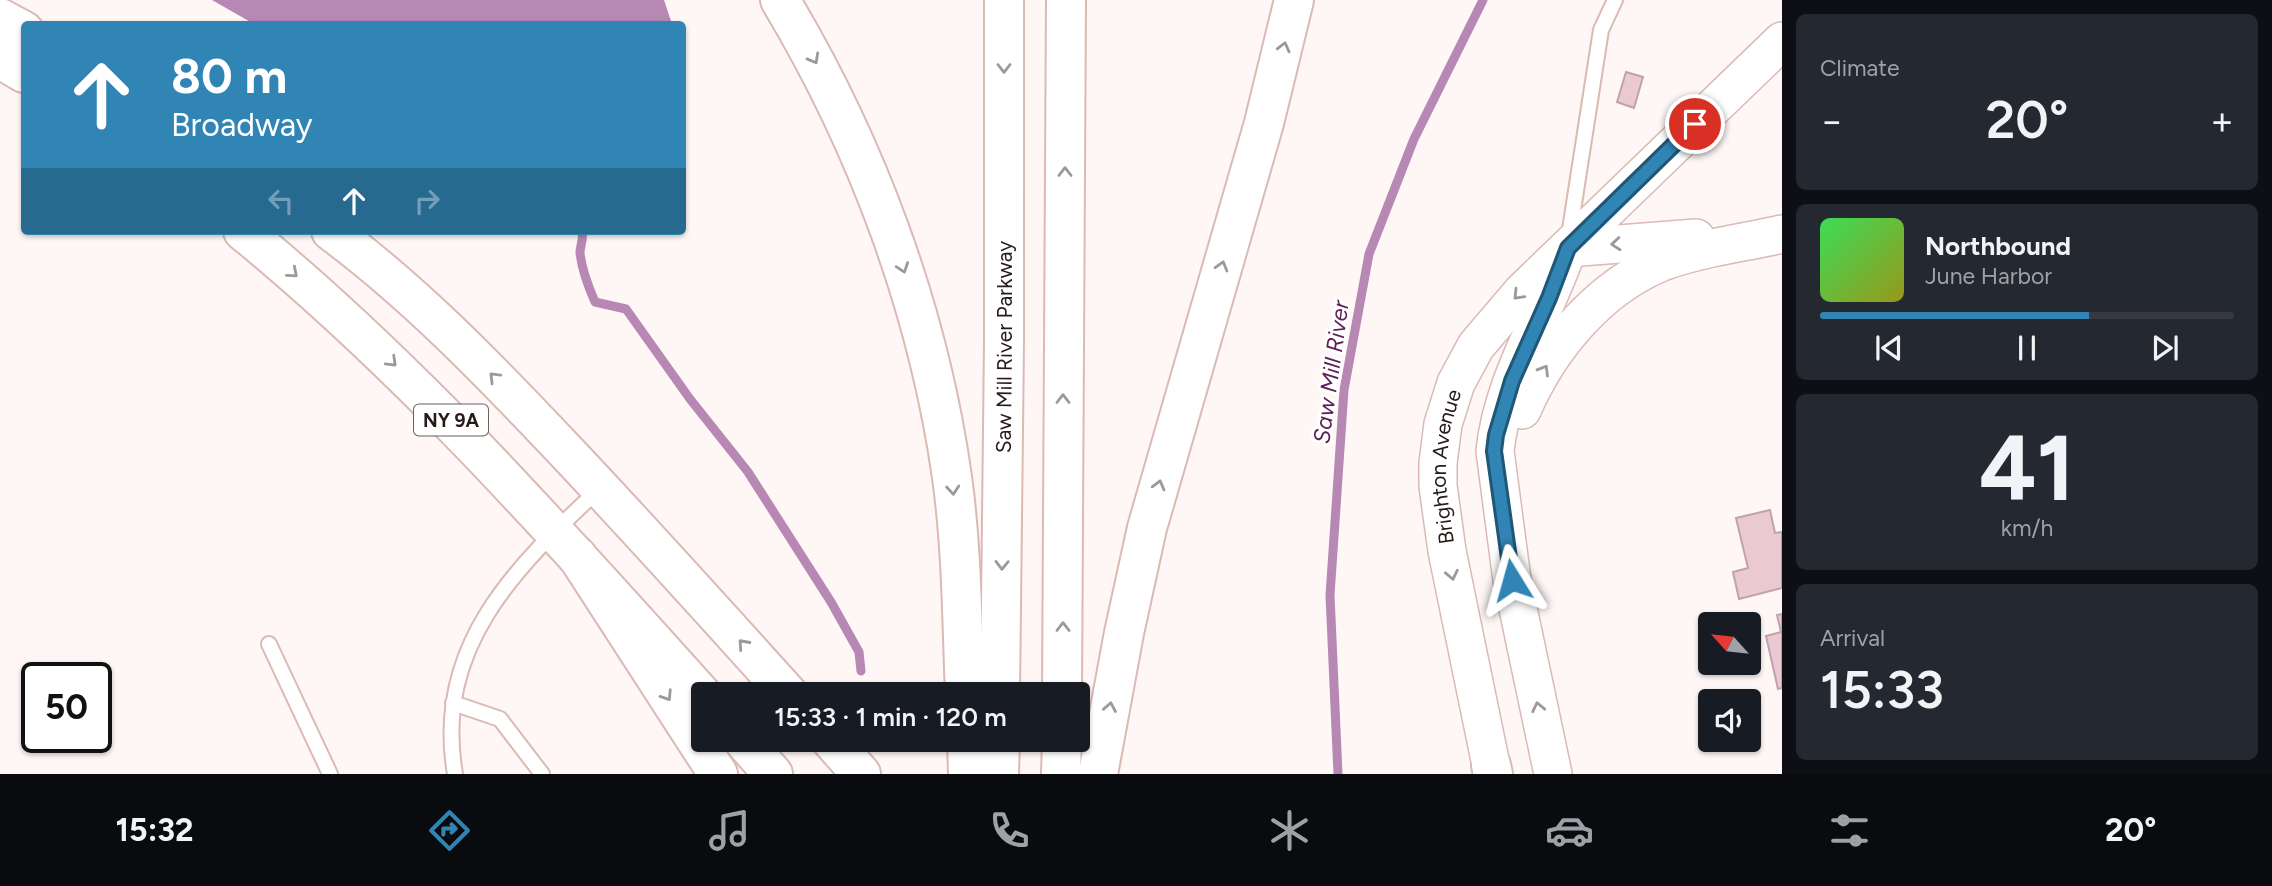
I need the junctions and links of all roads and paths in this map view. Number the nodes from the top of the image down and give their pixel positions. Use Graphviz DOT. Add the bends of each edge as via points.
graph roads {
  1 [pos="780,0"];
  2 [pos="1004,0"];
  3 [pos="1066,0"];
  4 [pos="1294,0"];
  5 [pos="1615,0"];
  6 [pos="0,18"];
  7 [pos="21,29"];
  8 [pos="1776,52"];
  9 [pos="0,59"];
  10 [pos="21,71"];
  11 [pos="1782,233"];
  12 [pos="248,235"];
  13 [pos="336,235"];
  14 [pos="1568,248"];
  15 [pos="1498,477"];
  16 [pos="600,488"];
  17 [pos="565,544"];
  18 [pos="269,644"];
  19 [pos="777,682"];
  20 [pos="964,682"];
  21 [pos="1000,682"];
  22 [pos="1062,682"];
  23 [pos="691,683"];
  24 [pos="453,703"];
  25 [pos="754,752"];
  26 [pos="842,752"];
  27 [pos="979,752"];
  28 [pos="1062,752"];
  29 [pos="992,765"];
  30 [pos="1492,771"];
  31 [pos="330,774"];
  32 [pos="455,774"];
  33 [pos="542,774"];
  34 [pos="718,774"];
  35 [pos="773,774"];
  36 [pos="861,774"];
  37 [pos="1061,774"];
  38 [pos="1098,774"];
  39 [pos="1553,774"];
  1 -- 20 [label="main road, one-way" via="856,144 905,275 924,343 952,478"];
  2 -- 21 [label="main road, Saw Mill River Parkway, one-way"];
  22 -- 3 [label="main road, one-way"];
  38 -- 4 [label="main road, one-way" via="1147,528 1264,123"];
  5 -- 14 [label="lane" via="1601,30"];
  6 -- 7 [label="main road"];
  8 -- 14 [label="main road"];
  9 -- 10 [label="main road"];
  11 -- 14 [label="main road, one-way"];
  15 -- 11 [label="main road, one-way" via="1527,399 1556,351 1613,288 1687,254"];
  12 -- 17 [label="main road, NY 9A, one-way" via="392,362"];
  16 -- 13 [label="main road, NY 9A, one-way" via="444,328"];
  14 -- 15 [label="main road, Brighton Avenue" via="1506,400 1494,451"];
  14 -- 30 [label="main road, Brighton Avenue, one-way" via="1516,298 1476,346 1456,383 1439,443 1440,508"];
  39 -- 15 [label="main road, Brighton Avenue, one-way" via="1512,580"];
  16 -- 17 [label="lane"];
  19 -- 16 [label="main road, NY 9A, one-way"];
  17 -- 23 [label="main road, NY 9A"];
  17 -- 24 [label="lane" via="500,592 460,674"];
  17 -- 34 [label="main road, one-way"];
  18 -- 31 [label="lane"];
  24 -- 32 [label="lane"];
  24 -- 33 [label="lane" via="500,719"];
  25 -- 35 [label="main road"];
  26 -- 36 [label="main road"];
  27 -- 29 [label="main road"];
  28 -- 37 [label="main road"];
}
